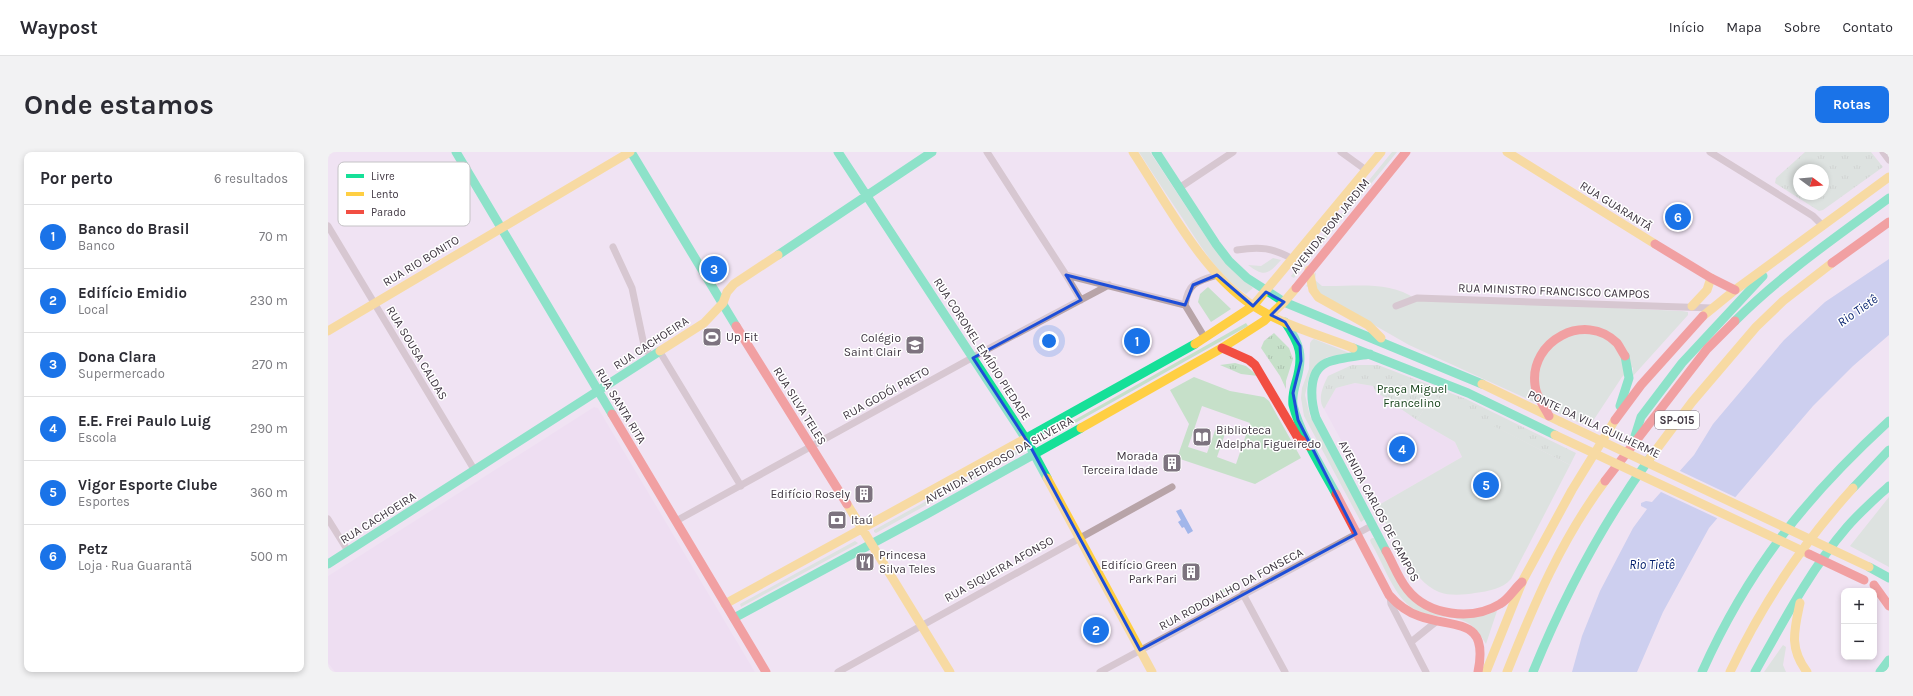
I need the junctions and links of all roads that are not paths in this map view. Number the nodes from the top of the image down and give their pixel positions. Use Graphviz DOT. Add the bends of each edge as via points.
graph roads {
  1 [pos="456,152"];
  2 [pos="631,152"];
  3 [pos="838,152"];
  4 [pos="932,152"];
  5 [pos="987,152"];
  6 [pos="1133,152"];
  7 [pos="1156,152"];
  8 [pos="1233,152"];
  9 [pos="1341,152"];
  10 [pos="1381,152"];
  11 [pos="1406,152"];
  12 [pos="1507,152"];
  13 [pos="1710,152"];
  14 [pos="1883,152"];
  15 [pos="1889,160"];
  16 [pos="462,162"];
  17 [pos="1366,170"];
  18 [pos="470,176"];
  19 [pos="1889,177"];
  20 [pos="1179,188"];
  21 [pos="866,195"];
  22 [pos="1889,198"];
  23 [pos="1889,222"];
  24 [pos="328,226"];
  25 [pos="1823,226"];
  26 [pos="500,228"];
  27 [pos="613,247"];
  28 [pos="1237,250"];
  29 [pos="1293,259"];
  30 [pos="1774,262"];
  31 [pos="1309,270"];
  32 [pos="1066,274"];
  33 [pos="1217,275"];
  34 [pos="1711,278"];
  35 [pos="1108,285"];
  36 [pos="1735,290"];
  37 [pos="1266,292"];
  38 [pos="1081,300"];
  39 [pos="1284,302"];
  40 [pos="375,303"];
  41 [pos="724,303"];
  42 [pos="1185,305"];
  43 [pos="1254,306"];
  44 [pos="1396,306"];
  45 [pos="1692,306"];
  46 [pos="1713,308"];
  47 [pos="1271,316"];
  48 [pos="1285,322"];
  49 [pos="328,331"];
  50 [pos="1206,338"];
  51 [pos="1386,342"];
  52 [pos="1222,348"];
  53 [pos="660,352"];
  54 [pos="1370,354"];
  55 [pos="651,357"];
  56 [pos="973,358"];
  57 [pos="598,391"];
  58 [pos="1550,416"];
  59 [pos="1616,418"];
  60 [pos="1889,421"];
  61 [pos="1026,439"];
  62 [pos="1632,444"];
  63 [pos="812,446"];
  64 [pos="1311,447"];
  65 [pos="1889,450"];
  66 [pos="1034,453"];
  67 [pos="1889,453"];
  68 [pos="1878,460"];
  69 [pos="475,471"];
  70 [pos="741,486"];
  71 [pos="1889,486"];
  72 [pos="1172,487"];
  73 [pos="328,519"];
  74 [pos="676,521"];
  75 [pos="1373,525"];
  76 [pos="863,529"];
  77 [pos="1356,534"];
  78 [pos="1079,538"];
  79 [pos="871,543"];
  80 [pos="348,551"];
  81 [pos="328,564"];
  82 [pos="1889,578"];
  83 [pos="1523,580"];
  84 [pos="1874,585"];
  85 [pos="1802,592"];
  86 [pos="1889,593"];
  87 [pos="1243,594"];
  88 [pos="1390,595"];
  89 [pos="725,604"];
  90 [pos="1889,606"];
  91 [pos="734,618"];
  92 [pos="1437,621"];
  93 [pos="922,625"];
  94 [pos="1411,642"];
  95 [pos="1140,650"];
  96 [pos="1889,660"];
  97 [pos="766,672"];
  98 [pos="838,672"];
  99 [pos="950,672"];
  100 [pos="1100,672"];
  101 [pos="1152,672"];
  102 [pos="1284,672"];
  103 [pos="1426,672"];
  104 [pos="1478,672"];
  105 [pos="1486,672"];
  106 [pos="1507,672"];
  107 [pos="1533,672"];
  108 [pos="1702,672"];
  109 [pos="1730,672"];
  110 [pos="1755,672"];
  111 [pos="1807,672"];
  112 [pos="1880,672"];
  1 -- 16 [label="main road, RUA SANTA RITA"];
  2 -- 26 [label="main road, RUA RIO BONITO"];
  2 -- 41 [label="main road, RUA SILVA TELES"];
  3 -- 21 [label="main road, RUA CORONEL EMÍDIO PIEDADE"];
  4 -- 21 [label="main road, RUA CACHOEIRA"];
  5 -- 32 [label="street"];
  6 -- 33 [label="main road" via="1200,254"];
  7 -- 20 [label="main road"];
  8 -- 20 [label="street"];
  9 -- 17 [label="street"];
  10 -- 17 [label="main road, AVENIDA BOM JARDIM"];
  11 -- 31 [label="main road, AVENIDA BOM JARDIM"];
  12 -- 34 [label="main road, RUA GUARANTÃ"];
  13 -- 25 [label="street" via="1813,216"];
  14 -- 15 [label="street"];
  17 -- 29 [label="main road, AVENIDA BOM JARDIM"];
  18 -- 26 [label="main road, RUA SANTA RITA"];
  19 -- 25 [label="main road"];
  20 -- 37 [label="main road" via="1229,261"];
  21 -- 41 [label="main road, RUA CACHOEIRA" via="734,284 727,292"];
  21 -- 56 [label="main road, RUA CORONEL EMÍDIO PIEDADE"];
  22 -- 62 [label="main road" via="1823,246 1760,297 1707,349"];
  23 -- 107 [label="main road, SP-015" via="1768,314 1665,435 1598,536 1569,590"];
  24 -- 40 [label="street, RUA SOUSA CALDAS"];
  25 -- 30 [label="main road"];
  26 -- 40 [label="main road, RUA RIO BONITO"];
  26 -- 57 [label="main road, RUA SANTA RITA"];
  27 -- 55 [label="street" via="632,288 644,345"];
  28 -- 29 [label="street" via="1262,247"];
  29 -- 37 [label="main road, AVENIDA BOM JARDIM"];
  30 -- 36 [label="main road"];
  30 -- 62 [label="main road" via="1760,281 1682,363 1641,417"];
  31 -- 39 [label="main road, AVENIDA BOM JARDIM"];
  31 -- 51 [label="main road" via="1313,290 1318,297 1368,325"];
  32 -- 35 [label="street"];
  32 -- 38 [label="street"];
  33 -- 42 [label="street" via="1193,285 1186,294"];
  33 -- 43 [label="main road"];
  34 -- 36 [label="main road, RUA GUARANTÃ"];
  34 -- 45 [label="main road" via="1707,290"];
  35 -- 38 [label="street, RUA GODÓI PRETO"];
  35 -- 42 [label="street"];
  36 -- 46 [label="main road"];
  37 -- 39 [label="main road"];
  37 -- 43 [label="main road, AVENIDA BOM JARDIM"];
  38 -- 56 [label="street, RUA GODÓI PRETO"];
  39 -- 47 [label="main road, AVENIDA BOM JARDIM"];
  39 -- 51 [label="main road, PONTE DA VILA GUILHERME"];
  40 -- 49 [label="main road, RUA RIO BONITO"];
  40 -- 69 [label="street, RUA SOUSA CALDAS"];
  41 -- 53 [label="main road, RUA CACHOEIRA" via="707,320"];
  41 -- 63 [label="main road, RUA SILVA TELES"];
  42 -- 50 [label="street"];
  43 -- 47 [label="main road"];
  43 -- 50 [label="main road, AVENIDA PEDROSO DA SILVEIRA"];
  44 -- 45 [label="street, RUA MINISTRO FRANCISCO CAMPOS" via="1417,298"];
  45 -- 46 [label="street, RUA MINISTRO FRANCISCO CAMPOS"];
  46 -- 59 [label="main road" via="1698,320 1656,366"];
  47 -- 48 [label="main road"];
  47 -- 52 [label="main road, AVENIDA PEDROSO DA SILVEIRA"];
  48 -- 54 [label="main road"];
  48 -- 64 [label="main road" via="1300,346 1301,361 1293,404"];
  50 -- 61 [label="main road, AVENIDA PEDROSO DA SILVEIRA"];
  51 -- 58 [label="main road, PONTE DA VILA GUILHERME"];
  52 -- 64 [label="main road" via="1255,365 1298,438"];
  52 -- 66 [label="main road, AVENIDA PEDROSO DA SILVEIRA"];
  53 -- 55 [label="main road, RUA CACHOEIRA"];
  53 -- 70 [label="street"];
  54 -- 75 [label="main road, AVENIDA CARLOS DE CAMPOS" via="1326,363 1314,379 1311,402 1316,418"];
  54 -- 84 [label="main road, bridge" via="1468,393"];
  55 -- 57 [label="main road, RUA CACHOEIRA"];
  56 -- 61 [label="main road, RUA CORONEL EMÍDIO PIEDADE"];
  56 -- 63 [label="street, RUA GODÓI PRETO"];
  57 -- 69 [label="main road, RUA CACHOEIRA"];
  57 -- 74 [label="main road, RUA SANTA RITA"];
  58 -- 59 [label="main road" via="1540,401 1535,386 1538,360 1543,350 1560,334 1585,330 1611,339 1623,350 1627,359 1629,374"];
  58 -- 82 [label="main road, PONTE DA VILA GUILHERME, bridge"];
  59 -- 83 [label="main road" via="1572,490"];
  60 -- 108 [label="main road" via="1815,494 1763,560 1734,605"];
  61 -- 66 [label="main road, RUA CORONEL EMÍDIO PIEDADE"];
  61 -- 76 [label="main road, AVENIDA PEDROSO DA SILVEIRA"];
  62 -- 106 [label="main road" via="1567,539 1535,601"];
  63 -- 70 [label="street, RUA GODÓI PRETO"];
  63 -- 76 [label="main road, RUA SILVA TELES"];
  64 -- 77 [label="main road"];
  65 -- 68 [label="main road"];
  66 -- 78 [label="main road, RUA CORONEL EMÍDIO PIEDADE"];
  66 -- 79 [label="main road, AVENIDA PEDROSO DA SILVEIRA"];
  67 -- 68 [label="main road"];
  68 -- 109 [label="main road" via="1827,515 1778,584 1740,647"];
  69 -- 80 [label="main road, RUA CACHOEIRA"];
  70 -- 74 [label="street, RUA GODÓI PRETO"];
  71 -- 85 [label="main road" via="1848,527"];
  72 -- 78 [label="street, RUA SIQUEIRA AFONSO"];
  73 -- 80 [label="street"];
  74 -- 89 [label="main road, RUA SANTA RITA"];
  75 -- 77 [label="street, RUA RODOVALHO DA FONSECA"];
  75 -- 83 [label="main road, AVENIDA CARLOS DE CAMPOS" via="1409,593 1432,608 1467,613 1485,610 1502,602"];
  76 -- 79 [label="main road, RUA SILVA TELES"];
  76 -- 89 [label="main road, AVENIDA PEDROSO DA SILVEIRA"];
  77 -- 87 [label="street, RUA RODOVALHO DA FONSECA"];
  77 -- 88 [label="main road"];
  78 -- 93 [label="street, RUA SIQUEIRA AFONSO"];
  78 -- 95 [label="main road, RUA CORONEL EMÍDIO PIEDADE"];
  79 -- 91 [label="main road, AVENIDA PEDROSO DA SILVEIRA"];
  79 -- 93 [label="main road, RUA SILVA TELES"];
  80 -- 81 [label="main road, RUA CACHOEIRA"];
  83 -- 105 [label="main road"];
  84 -- 86 [label="main road"];
  84 -- 90 [label="main road"];
  85 -- 110 [label="main road"];
  85 -- 111 [label="main road" via="1793,644 1799,663"];
  87 -- 95 [label="street, RUA RODOVALHO DA FONSECA"];
  87 -- 102 [label="street"];
  88 -- 92 [label="main road" via="1409,612"];
  88 -- 94 [label="street"];
  89 -- 91 [label="main road, RUA SANTA RITA"];
  91 -- 97 [label="main road, RUA SANTA RITA"];
  92 -- 94 [label="street"];
  92 -- 104 [label="main road" via="1464,626 1474,633 1480,641"];
  93 -- 98 [label="street, RUA SIQUEIRA AFONSO"];
  93 -- 99 [label="main road, RUA SILVA TELES"];
  94 -- 103 [label="street"];
  95 -- 100 [label="street, RUA RODOVALHO DA FONSECA"];
  95 -- 101 [label="main road, RUA CORONEL EMÍDIO PIEDADE"];
  96 -- 112 [label="main road"];
}
